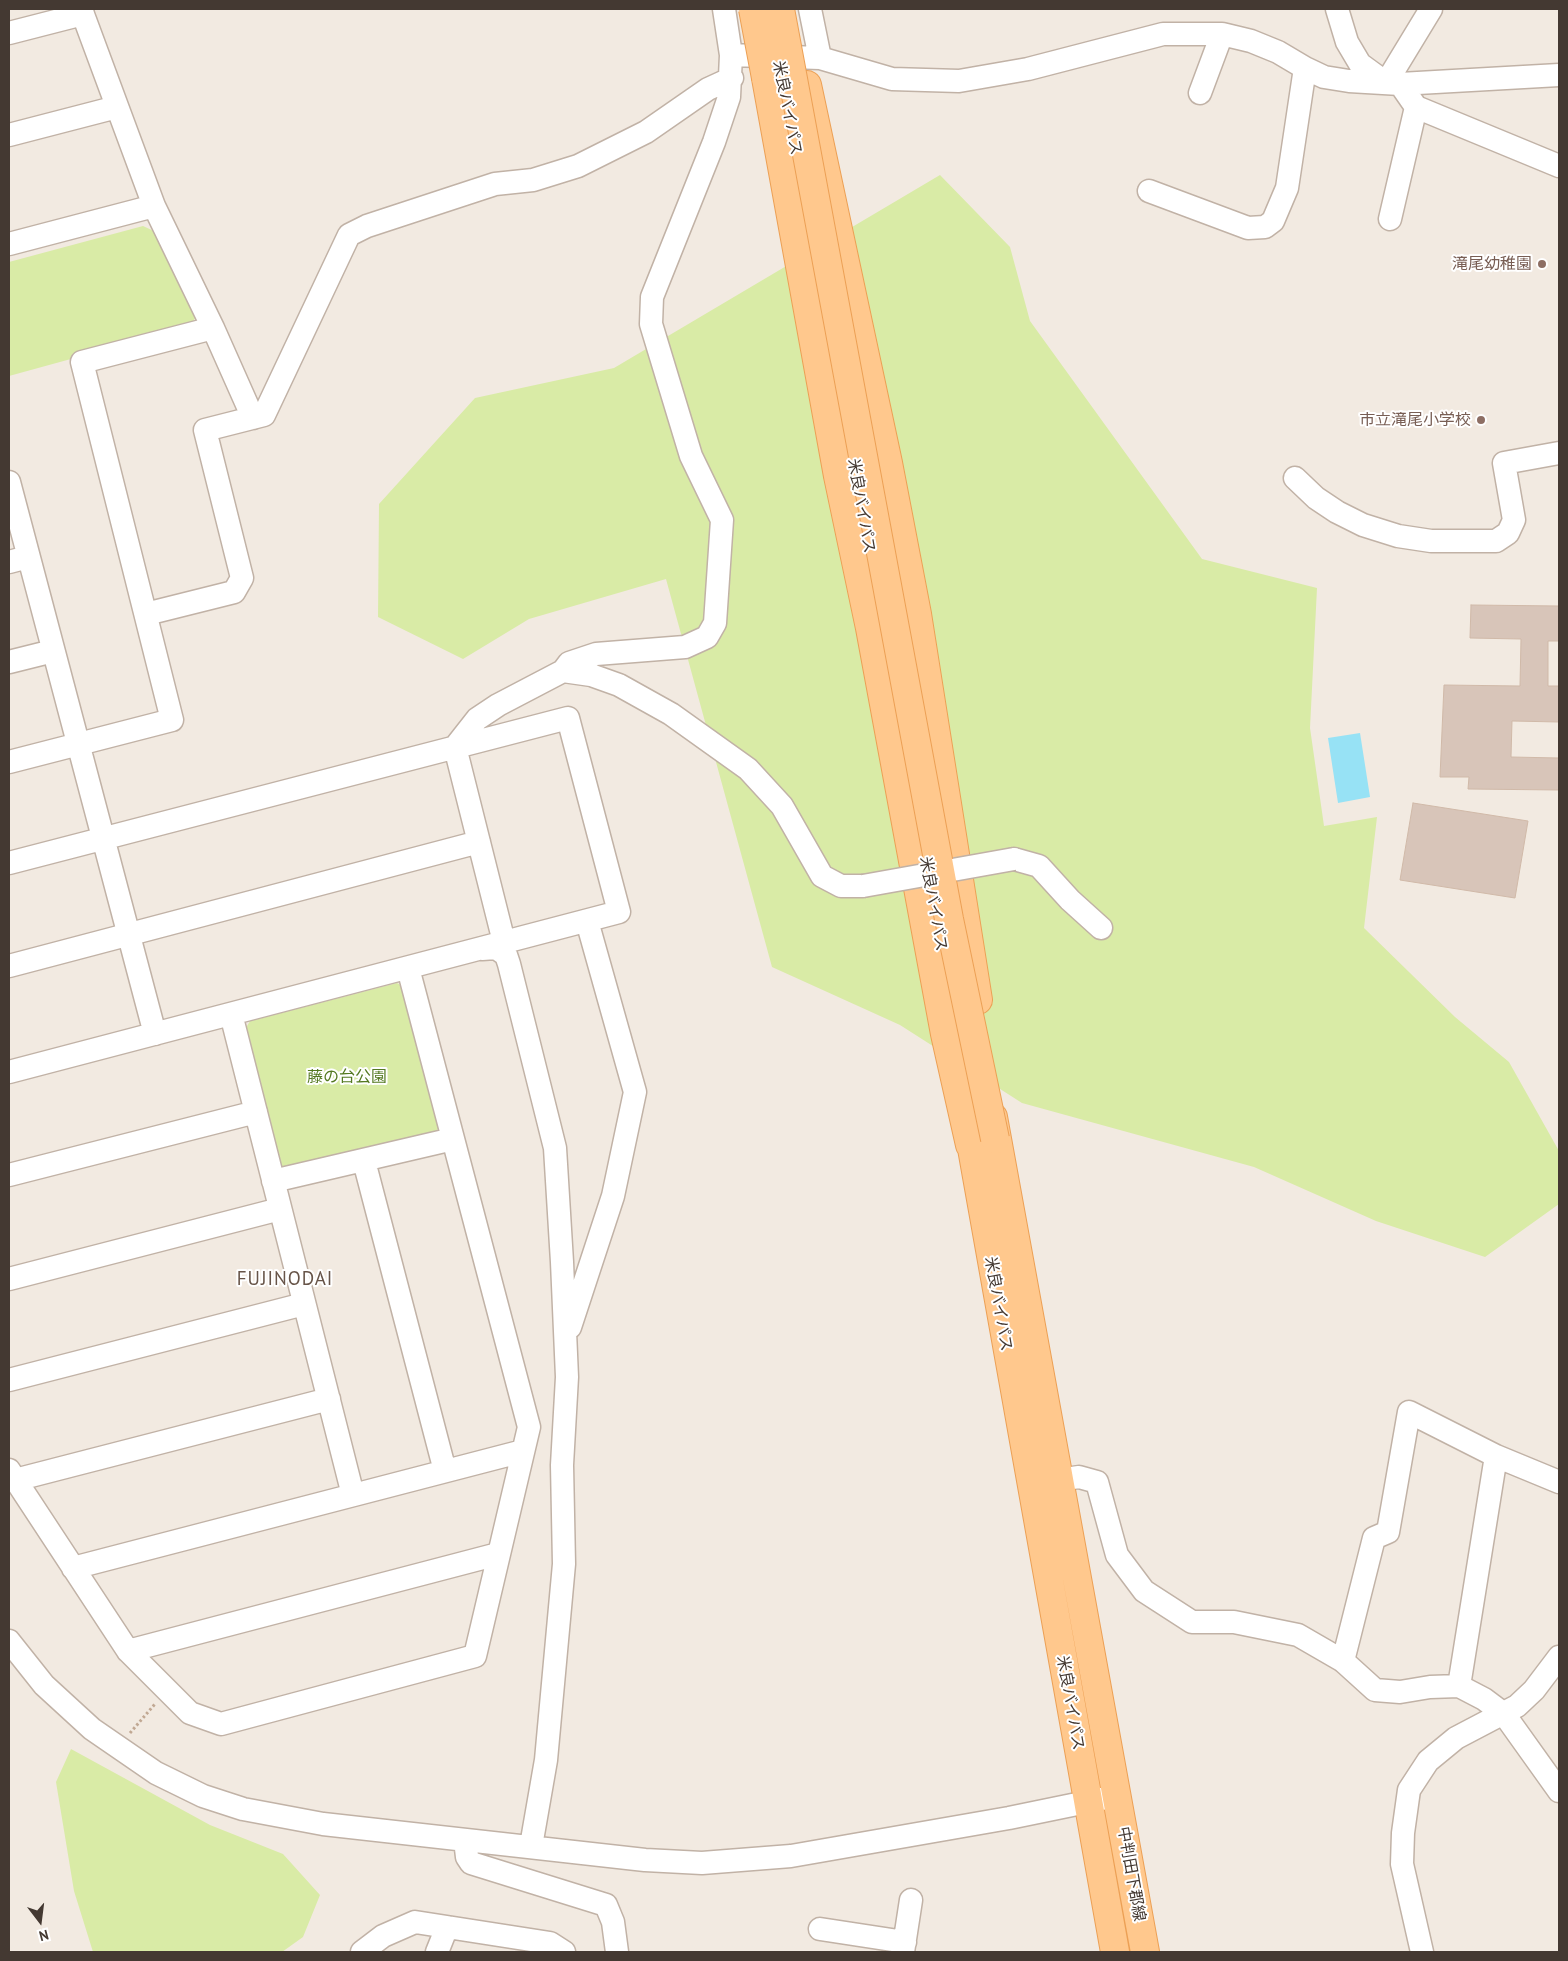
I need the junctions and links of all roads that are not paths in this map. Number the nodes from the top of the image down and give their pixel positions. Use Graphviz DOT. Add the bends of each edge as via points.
graph roads {
  1 [pos="724,9"];
  2 [pos="753,9"];
  3 [pos="769,9"];
  4 [pos="780,9"];
  5 [pos="792,9"];
  6 [pos="810,9"];
  7 [pos="1337,9"];
  8 [pos="1431,9"];
  9 [pos="82,11"];
  10 [pos="9,33"];
  11 [pos="1222,34"];
  12 [pos="731,55"];
  13 [pos="820,58"];
  14 [pos="1305,68"];
  15 [pos="1559,75"];
  16 [pos="732,78"];
  17 [pos="1393,83"];
  18 [pos="1200,93"];
  19 [pos="118,107"];
  20 [pos="1416,107"];
  21 [pos="9,135"];
  22 [pos="1559,166"];
  23 [pos="1149,191"];
  24 [pos="154,206"];
  25 [pos="1390,219"];
  26 [pos="9,244"];
  27 [pos="213,328"];
  28 [pos="253,418"];
  29 [pos="1559,453"];
  30 [pos="1295,478"];
  31 [pos="9,482"];
  32 [pos="19,559"];
  33 [pos="146,614"];
  34 [pos="53,651"];
  35 [pos="9,662"];
  36 [pos="564,672"];
  37 [pos="78,744"];
  38 [pos="455,747"];
  39 [pos="9,762"];
  40 [pos="103,838"];
  41 [pos="479,842"];
  42 [pos="9,863"];
  43 [pos="587,921"];
  44 [pos="1101,928"];
  45 [pos="129,934"];
  46 [pos="504,942"];
  47 [pos="476,950"];
  48 [pos="9,966"];
  49 [pos="408,968"];
  50 [pos="231,1014"];
  51 [pos="155,1034"];
  52 [pos="9,1072"];
  53 [pos="256,1112"];
  54 [pos="453,1139"];
  55 [pos="983,1142"];
  56 [pos="364,1161"];
  57 [pos="9,1175"];
  58 [pos="273,1181"];
  59 [pos="280,1209"];
  60 [pos="9,1279"];
  61 [pos="304,1304"];
  62 [pos="565,1339"];
  63 [pos="9,1380"];
  64 [pos="329,1399"];
  65 [pos="523,1451"];
  66 [pos="1496,1456"];
  67 [pos="446,1471"];
  68 [pos="12,1475"];
  69 [pos="1058,1480"];
  70 [pos="1559,1482"];
  71 [pos="1032,1492"];
  72 [pos="353,1495"];
  73 [pos="498,1554"];
  74 [pos="73,1568"];
  75 [pos="9,1641"];
  76 [pos="128,1651"];
  77 [pos="1559,1656"];
  78 [pos="1343,1661"];
  79 [pos="1459,1686"];
  80 [pos="1504,1714"];
  81 [pos="1559,1791"];
  82 [pos="1116,1796"];
  83 [pos="1088,1802"];
  84 [pos="465,1840"];
  85 [pos="531,1846"];
  86 [pos="911,1900"];
  87 [pos="447,1927"];
  88 [pos="820,1929"];
  89 [pos="540,1947"];
  90 [pos="904,1947"];
  91 [pos="362,1952"];
  92 [pos="437,1952"];
  93 [pos="564,1952"];
  94 [pos="617,1952"];
  95 [pos="1115,1952"];
  96 [pos="1145,1952"];
  97 [pos="1422,1952"];
  1 -- 12 [label="street"];
  2 -- 55 [label="main road, bridge" via="944,1034"];
  3 -- 55 [label="main road, 米良バイパス" via="956,1032"];
  4 -- 55 [label="main road, 米良バイパス, bridge" via="947,910"];
  5 -- 55 [label="main road" via="888,463 916,614 985,1050"];
  6 -- 13 [label="street"];
  7 -- 17 [label="street" via="1347,42 1360,64"];
  8 -- 17 [label="street"];
  9 -- 10 [label="street"];
  9 -- 19 [label="street"];
  11 -- 13 [label="street" via="1163,34 1028,69 959,81 892,79"];
  11 -- 14 [label="street" via="1278,52"];
  11 -- 18 [label="street"];
  12 -- 13 [label="street"];
  12 -- 16 [label="street"];
  14 -- 17 [label="street" via="1324,77"];
  14 -- 23 [label="street" via="1287,188 1273,221 1265,227 1248,228"];
  15 -- 17 [label="street"];
  16 -- 28 [label="street" via="708,89 646,132 578,166 533,180 495,184 367,226 350,235 264,415"];
  16 -- 36 [label="street" via="714,142 652,296 651,324 691,456 722,520 715,623 707,637 685,648 596,654 569,663"];
  17 -- 20 [label="street"];
  19 -- 21 [label="street"];
  19 -- 24 [label="street"];
  20 -- 22 [label="street"];
  20 -- 25 [label="street"];
  24 -- 26 [label="street"];
  24 -- 27 [label="street"];
  27 -- 28 [label="street"];
  27 -- 33 [label="street" via="82,362"];
  28 -- 33 [label="street" via="205,430 242,578 234,592"];
  29 -- 30 [label="street" via="1504,464 1514,520 1508,533 1496,541 1431,542 1398,536 1337,512"];
  31 -- 32 [label="street"];
  32 -- 34 [label="street"];
  33 -- 37 [label="street" via="172,720"];
  34 -- 35 [label="street"];
  34 -- 37 [label="street"];
  36 -- 38 [label="street" via="498,704 477,719"];
  36 -- 44 [label="street, bridge" via="591,675 619,685 671,714 748,769 782,806 822,876 841,886 863,886 1014,859 1039,866"];
  37 -- 39 [label="street"];
  37 -- 40 [label="street"];
  38 -- 40 [label="street"];
  38 -- 41 [label="street"];
  38 -- 43 [label="street" via="568,718 618,912"];
  40 -- 42 [label="street"];
  40 -- 45 [label="street"];
  41 -- 45 [label="street"];
  41 -- 46 [label="street"];
  43 -- 46 [label="street"];
  43 -- 62 [label="street" via="635,1092 613,1196"];
  45 -- 48 [label="street"];
  45 -- 51 [label="street"];
  46 -- 47 [label="street"];
  47 -- 49 [label="street"];
  47 -- 62 [label="street" via="496,948 508,959 555,1148"];
  49 -- 50 [label="street"];
  49 -- 54 [label="street"];
  50 -- 51 [label="street"];
  50 -- 53 [label="street"];
  51 -- 52 [label="street"];
  53 -- 57 [label="street"];
  53 -- 58 [label="street"];
  54 -- 56 [label="street"];
  54 -- 65 [label="street" via="529,1427"];
  55 -- 69 [label="main road, 米良バイパス"];
  55 -- 71 [label="main road, 米良バイパス"];
  56 -- 58 [label="street"];
  56 -- 67 [label="street"];
  58 -- 59 [label="street"];
  59 -- 60 [label="street"];
  59 -- 61 [label="street"];
  61 -- 63 [label="street"];
  61 -- 64 [label="street"];
  62 -- 85 [label="street" via="564,1564 546,1760"];
  64 -- 68 [label="street"];
  64 -- 72 [label="street"];
  65 -- 67 [label="street"];
  65 -- 73 [label="street"];
  66 -- 70 [label="street"];
  66 -- 78 [label="street" via="1409,1412 1388,1532 1374,1538"];
  66 -- 79 [label="street"];
  67 -- 72 [label="street"];
  68 -- 74 [label="street"];
  69 -- 71 [label="street"];
  69 -- 78 [label="street" via="1079,1477 1097,1482 1117,1555 1144,1591 1173,1610 1192,1622 1234,1622 1298,1635"];
  69 -- 82 [label="main road, 米良バイパス"];
  71 -- 83 [label="main road, 米良バイパス"];
  72 -- 74 [label="street"];
  73 -- 76 [label="street"];
  73 -- 76 [label="street" via="476,1656 221,1724 190,1713"];
  74 -- 76 [label="street"];
  75 -- 84 [label="street" via="44,1684 92,1730 156,1773 204,1796 251,1811 323,1824"];
  77 -- 80 [label="street" via="1534,1690"];
  78 -- 79 [label="street" via="1375,1690 1400,1692"];
  79 -- 80 [label="street"];
  80 -- 81 [label="street"];
  80 -- 97 [label="street" via="1456,1738 1428,1761 1409,1790 1402,1864"];
  82 -- 83 [label="street"];
  82 -- 96 [label="main road, 中判田下郡線"];
  83 -- 85 [label="street" via="791,1856 729,1862 645,1860"];
  83 -- 95 [label="main road, 中判田下郡線"];
  84 -- 85 [label="street"];
  84 -- 94 [label="street" via="471,1863 606,1905 613,1922"];
  86 -- 90 [label="street"];
  87 -- 89 [label="street"];
  87 -- 91 [label="street" via="415,1922 383,1936"];
  87 -- 92 [label="street"];
  88 -- 90 [label="street"];
  89 -- 93 [label="street" via="550,1943"];
}
